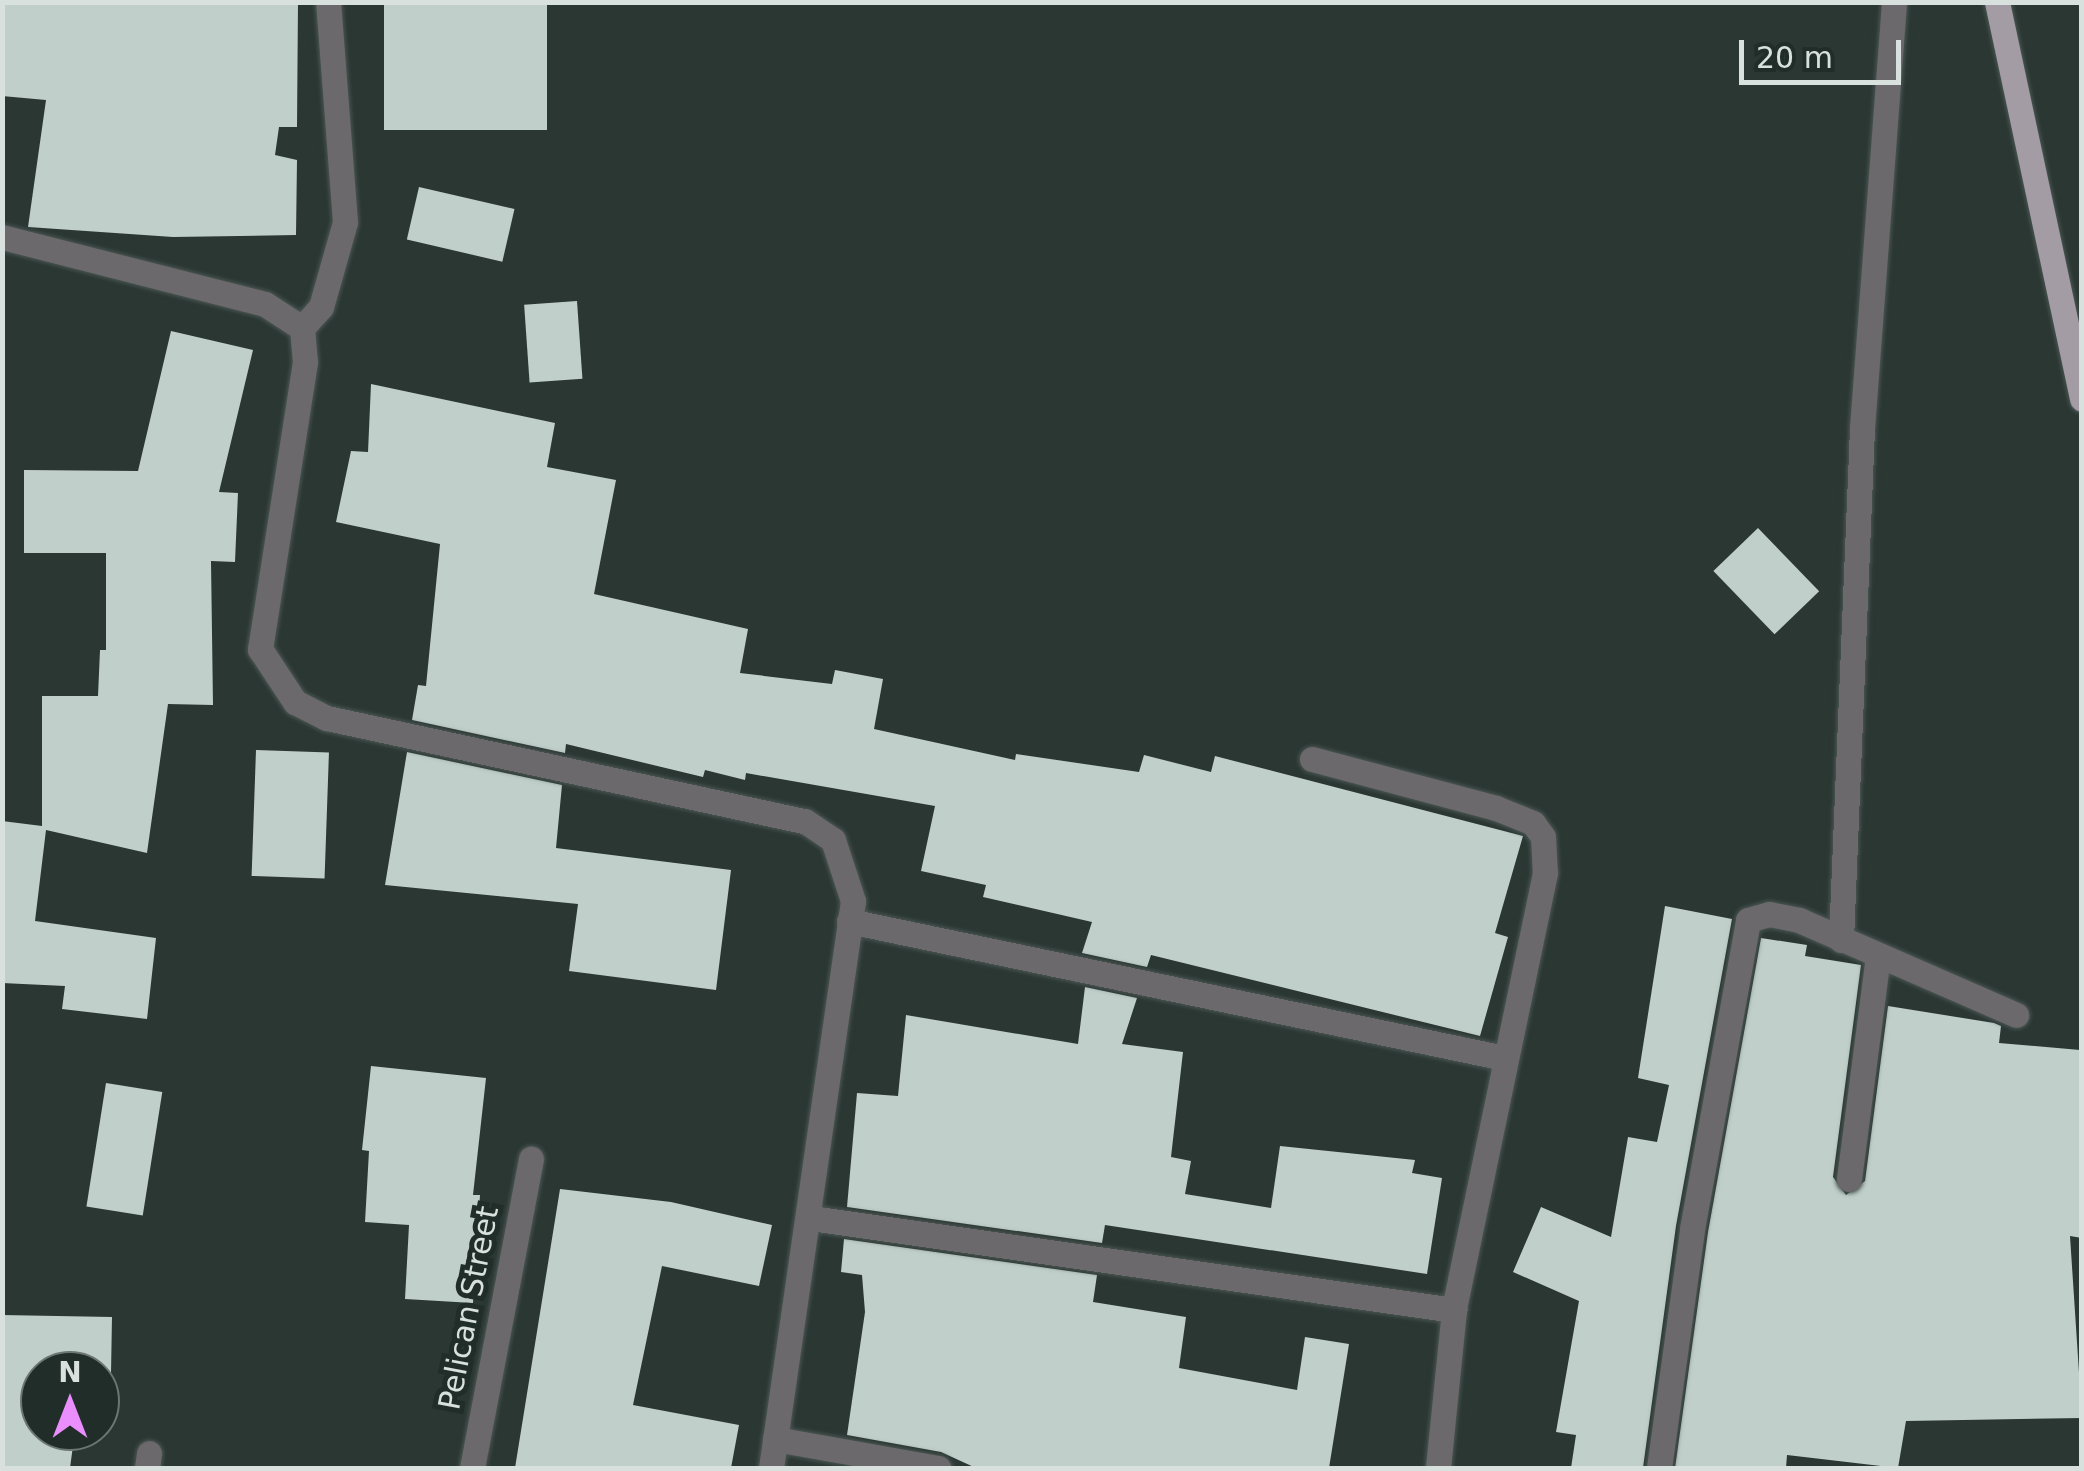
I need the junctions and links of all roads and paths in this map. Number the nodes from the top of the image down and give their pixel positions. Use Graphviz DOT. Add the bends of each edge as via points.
graph roads {
  1 [pos="328,2"];
  2 [pos="1894,2"];
  3 [pos="1997,2"];
  4 [pos="2,237"];
  5 [pos="302,328"];
  6 [pos="2082,399"];
  7 [pos="1312,759"];
  8 [pos="849,921"];
  9 [pos="1841,940"];
  10 [pos="1878,956"];
  11 [pos="2016,1015"];
  12 [pos="1504,1058"];
  13 [pos="531,1159"];
  14 [pos="1849,1179"];
  15 [pos="811,1218"];
  16 [pos="1454,1310"];
  17 [pos="775,1439"];
  18 [pos="472,1468"];
  19 [pos="771,1468"];
  20 [pos="938,1468"];
  21 [pos="1438,1468"];
  22 [pos="1658,1468"];
  1 -- 5 [label="street" via="346,222 321,307"];
  2 -- 9 [label="street" via="1862,428"];
  3 -- 6 [label="main road"];
  4 -- 5 [label="street" via="264,304"];
  5 -- 8 [label="street" via="305,362 260,648 277,683 326,718 805,821 833,840 849,872"];
  7 -- 12 [label="street" via="1496,808 1533,823 1543,837 1545,872"];
  8 -- 12 [label="street"];
  8 -- 15 [label="street"];
  9 -- 10 [label="street"];
  9 -- 22 [label="street" via="1783,914 1756,916 1744,930"];
  10 -- 11 [label="street"];
  10 -- 14 [label="street"];
  12 -- 16 [label="street"];
  13 -- 18 [label="street, Pelican Street"];
  15 -- 16 [label="street"];
  15 -- 17 [label="street"];
  16 -- 21 [label="street"];
  17 -- 19 [label="street"];
  17 -- 20 [label="street"];
}
